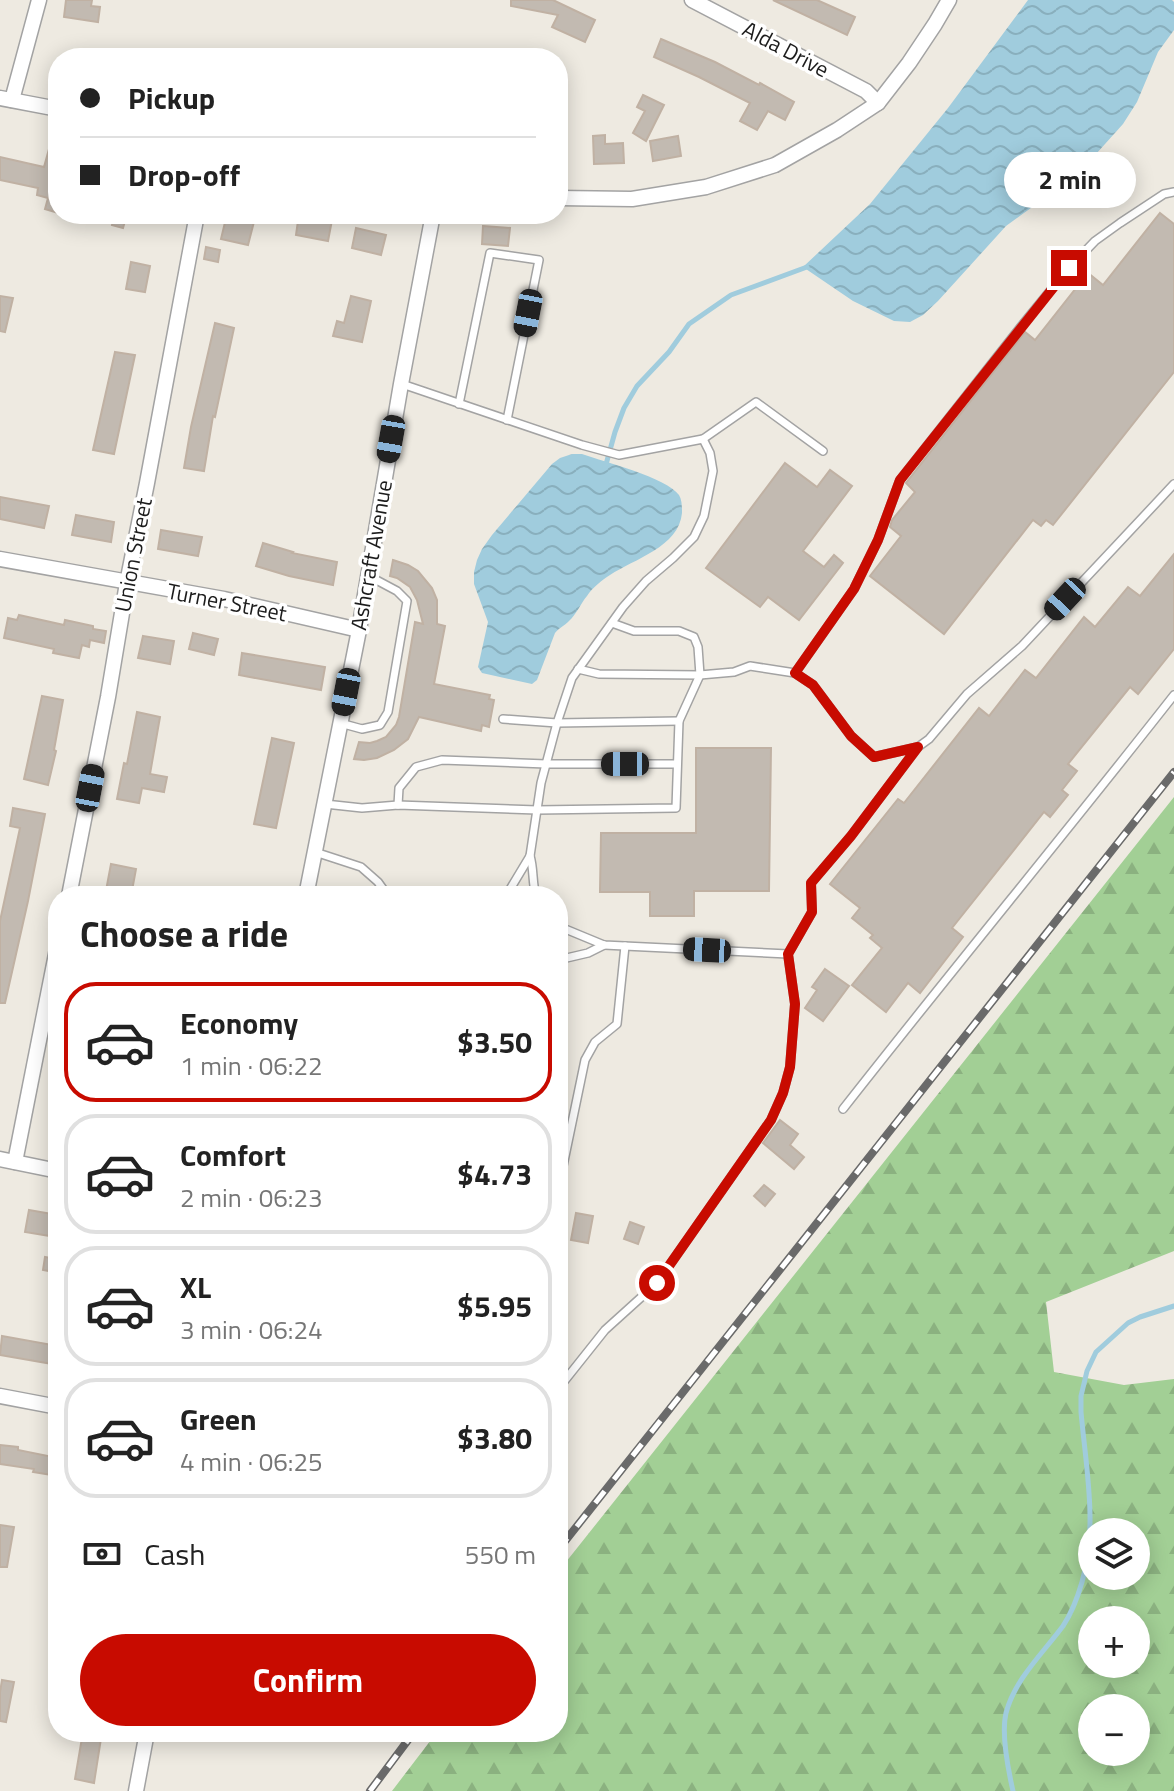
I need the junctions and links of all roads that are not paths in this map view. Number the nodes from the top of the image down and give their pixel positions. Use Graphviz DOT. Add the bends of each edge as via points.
graph roads {
  1 [pos="39,0"];
  2 [pos="692,0"];
  3 [pos="949,0"];
  4 [pos="6,99"];
  5 [pos="878,103"];
  6 [pos="48,107"];
  7 [pos="1174,192"];
  8 [pos="568,198"];
  9 [pos="195,224"];
  10 [pos="431,224"];
  11 [pos="401,384"];
  12 [pos="459,404"];
  13 [pos="507,420"];
  14 [pos="703,439"];
  15 [pos="823,451"];
  16 [pos="1174,484"];
  17 [pos="0,559"];
  18 [pos="367,575"];
  19 [pos="127,583"];
  20 [pos="612,623"];
  21 [pos="359,630"];
  22 [pos="578,669"];
  23 [pos="795,673"];
  24 [pos="700,675"];
  25 [pos="1174,695"];
  26 [pos="503,719"];
  27 [pos="679,721"];
  28 [pos="340,723"];
  29 [pos="557,723"];
  30 [pos="918,747"];
  31 [pos="546,764"];
  32 [pos="677,764"];
  33 [pos="325,804"];
  34 [pos="398,805"];
  35 [pos="537,810"];
  36 [pos="315,852"];
  37 [pos="530,856"];
  38 [pos="71,886"];
  39 [pos="308,886"];
  40 [pos="381,886"];
  41 [pos="512,886"];
  42 [pos="534,886"];
  43 [pos="568,930"];
  44 [pos="604,945"];
  45 [pos="625,946"];
  46 [pos="788,954"];
  47 [pos="568,958"];
  48 [pos="48,987"];
  49 [pos="843,1109"];
  50 [pos="568,1142"];
  51 [pos="8,1161"];
  52 [pos="48,1169"];
  53 [pos="568,1376"];
  54 [pos="0,1396"];
  55 [pos="48,1405"];
  56 [pos="145,1742"];
  57 [pos="136,1791"];
  1 -- 4 [label="street"];
  2 -- 5 [label="street, Alda Drive" via="866,91"];
  3 -- 5 [label="street"];
  4 -- 6 [label="street"];
  5 -- 8 [label="street" via="775,165 706,187 632,199"];
  7 -- 23 [label="lane" via="1095,241 1069,268 900,480 854,589"];
  9 -- 19 [label="street, Union Street"];
  10 -- 11 [label="street, Ashcraft Avenue"];
  11 -- 12 [label="lane"];
  11 -- 18 [label="street, Ashcraft Avenue"];
  12 -- 13 [label="lane"];
  12 -- 13 [label="lane" via="490,253 539,260"];
  13 -- 14 [label="lane" via="619,455"];
  14 -- 15 [label="lane" via="756,402"];
  14 -- 20 [label="lane" via="713,471 694,537 646,581"];
  16 -- 30 [label="lane" via="1022,646"];
  17 -- 19 [label="street, Turner Street"];
  18 -- 21 [label="street, Ashcraft Avenue"];
  18 -- 28 [label="lane" via="407,601 388,712 380,725 362,729"];
  19 -- 21 [label="street, Turner Street"];
  19 -- 38 [label="street, Union Street"];
  20 -- 22 [label="lane"];
  20 -- 24 [label="lane" via="634,631 688,633 698,647"];
  21 -- 28 [label="street, Ashcraft Avenue"];
  22 -- 24 [label="lane"];
  22 -- 29 [label="lane"];
  23 -- 24 [label="lane" via="750,666"];
  23 -- 30 [label="lane" via="813,685 874,757"];
  24 -- 27 [label="lane"];
  25 -- 49 [label="lane"];
  26 -- 29 [label="lane"];
  27 -- 29 [label="lane"];
  27 -- 32 [label="lane"];
  28 -- 33 [label="street, Ashcraft Avenue"];
  29 -- 31 [label="lane"];
  30 -- 46 [label="lane" via="811,883 812,912"];
  31 -- 32 [label="lane"];
  31 -- 34 [label="lane" via="442,760 416,767 399,788"];
  31 -- 35 [label="lane"];
  32 -- 35 [label="lane" via="676,808"];
  33 -- 34 [label="lane"];
  33 -- 36 [label="street, Ashcraft Avenue"];
  34 -- 35 [label="lane"];
  35 -- 37 [label="lane"];
  36 -- 39 [label="street, Ashcraft Avenue"];
  36 -- 40 [label="lane" via="361,867"];
  37 -- 41 [label="lane"];
  37 -- 42 [label="lane"];
  43 -- 44 [label="lane"];
  44 -- 45 [label="lane"];
  44 -- 47 [label="lane"];
  45 -- 46 [label="lane"];
  45 -- 50 [label="lane" via="617,1024 595,1042 585,1060"];
  46 -- 53 [label="lane" via="795,1004 790,1067 771,1120 657,1283 605,1330"];
  48 -- 51 [label="street"];
  51 -- 52 [label="street"];
  54 -- 55 [label="street"];
  56 -- 57 [label="street"];
}
